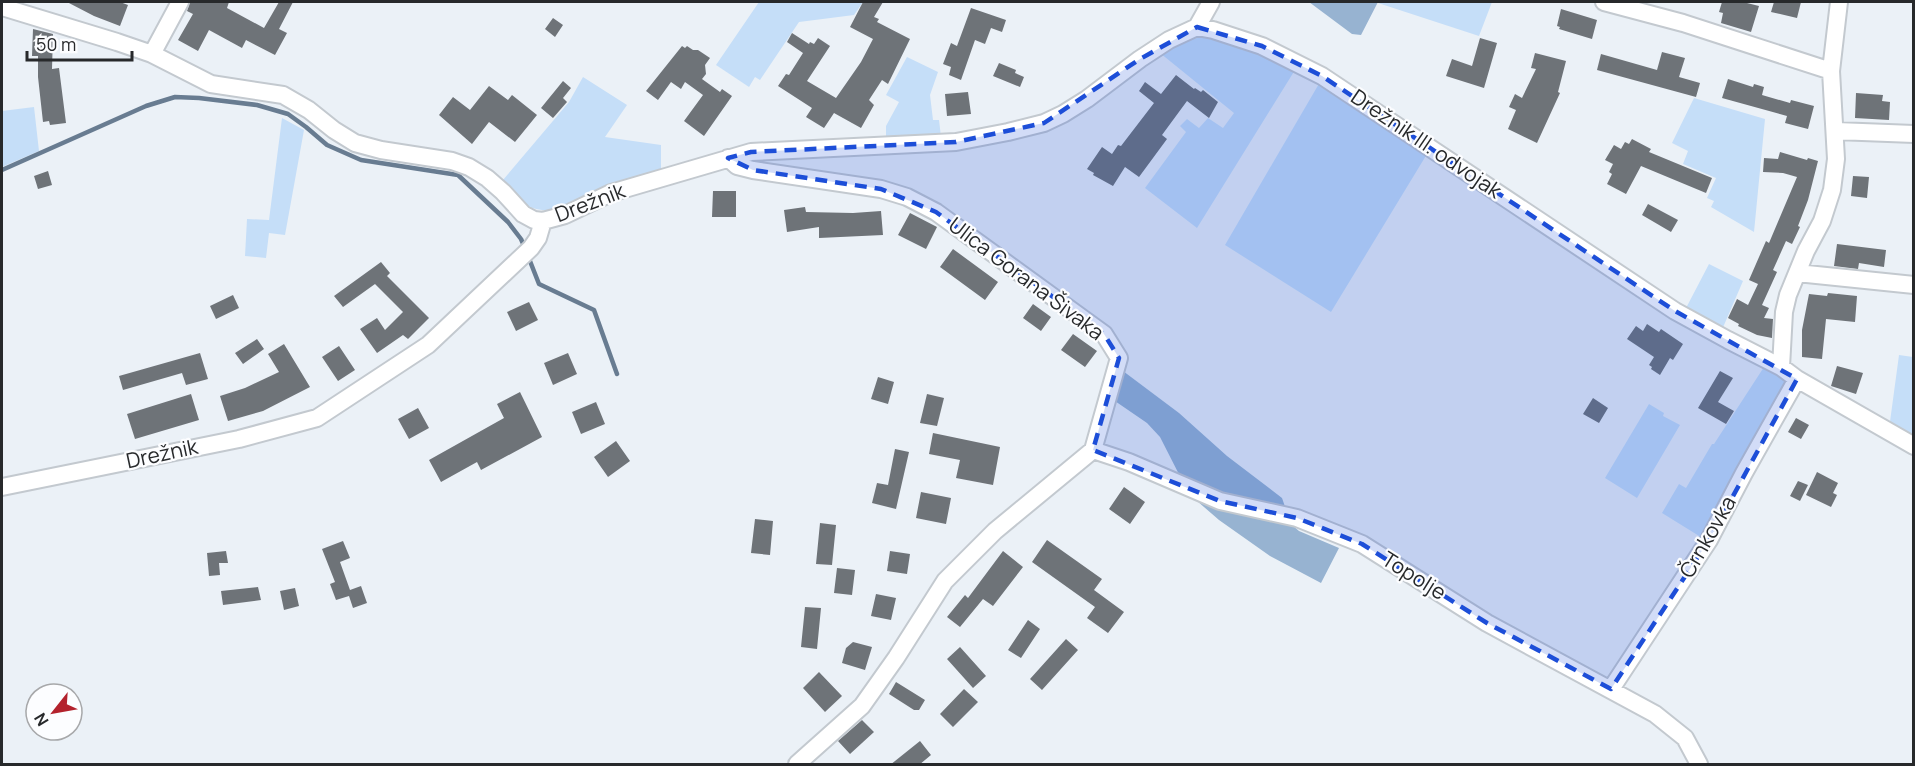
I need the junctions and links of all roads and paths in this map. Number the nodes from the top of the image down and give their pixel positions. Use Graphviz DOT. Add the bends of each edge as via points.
graph roads {
  1 [pos="180,2"];
  2 [pos="1211,2"];
  3 [pos="1604,2"];
  4 [pos="1839,2"];
  5 [pos="2,7"];
  6 [pos="1197,27"];
  7 [pos="152,54"];
  8 [pos="1831,71"];
  9 [pos="1836,131"];
  10 [pos="1914,135"];
  11 [pos="728,158"];
  12 [pos="543,221"];
  13 [pos="1797,273"];
  14 [pos="1914,285"];
  15 [pos="1781,367"];
  16 [pos="1797,380"];
  17 [pos="1914,446"];
  18 [pos="1093,450"];
  19 [pos="2,488"];
  20 [pos="1611,690"];
  21 [pos="797,765"];
  22 [pos="1699,765"];
  1 -- 7 [label="street"];
  2 -- 6 [label="street"];
  3 -- 8 [label="street"];
  4 -- 8 [label="street"];
  5 -- 7 [label="street, Drežnik"];
  6 -- 11 [label="street, Drežnik" via="1169,40 1063,114 1035,126 956,142 751,152"];
  6 -- 15 [label="street, Drežnik III. odvojak" via="1262,46 1322,76 1676,310"];
  7 -- 12 [label="street, Drežnik" via="211,84 283,95 355,142 469,167 487,178 523,214"];
  8 -- 9 [label="street"];
  9 -- 10 [label="street"];
  9 -- 13 [label="street" via="1832,190"];
  11 -- 12 [label="street, Drežnik" via="611,194"];
  11 -- 18 [label="street, Ulica Gorana Šivaka" via="737,166 753,170 881,189 907,197 936,212 1104,334 1119,358"];
  12 -- 19 [label="street, Drežnik" via="538,238 525,254 428,345 317,418 239,439"];
  13 -- 14 [label="street"];
  13 -- 15 [label="street" via="1784,312"];
  15 -- 16 [label="street, Drežnik III. odvojak"];
  16 -- 17 [label="street, Drežnik III. odvojak"];
  16 -- 20 [label="street, Črnkovka" via="1709,540"];
  18 -- 20 [label="street, Topolje" via="1220,501 1297,518 1362,543 1487,622"];
  18 -- 21 [label="street" via="995,531 945,581 862,706"];
  20 -- 22 [label="street, Topolje" via="1655,714 1685,738"];
}
